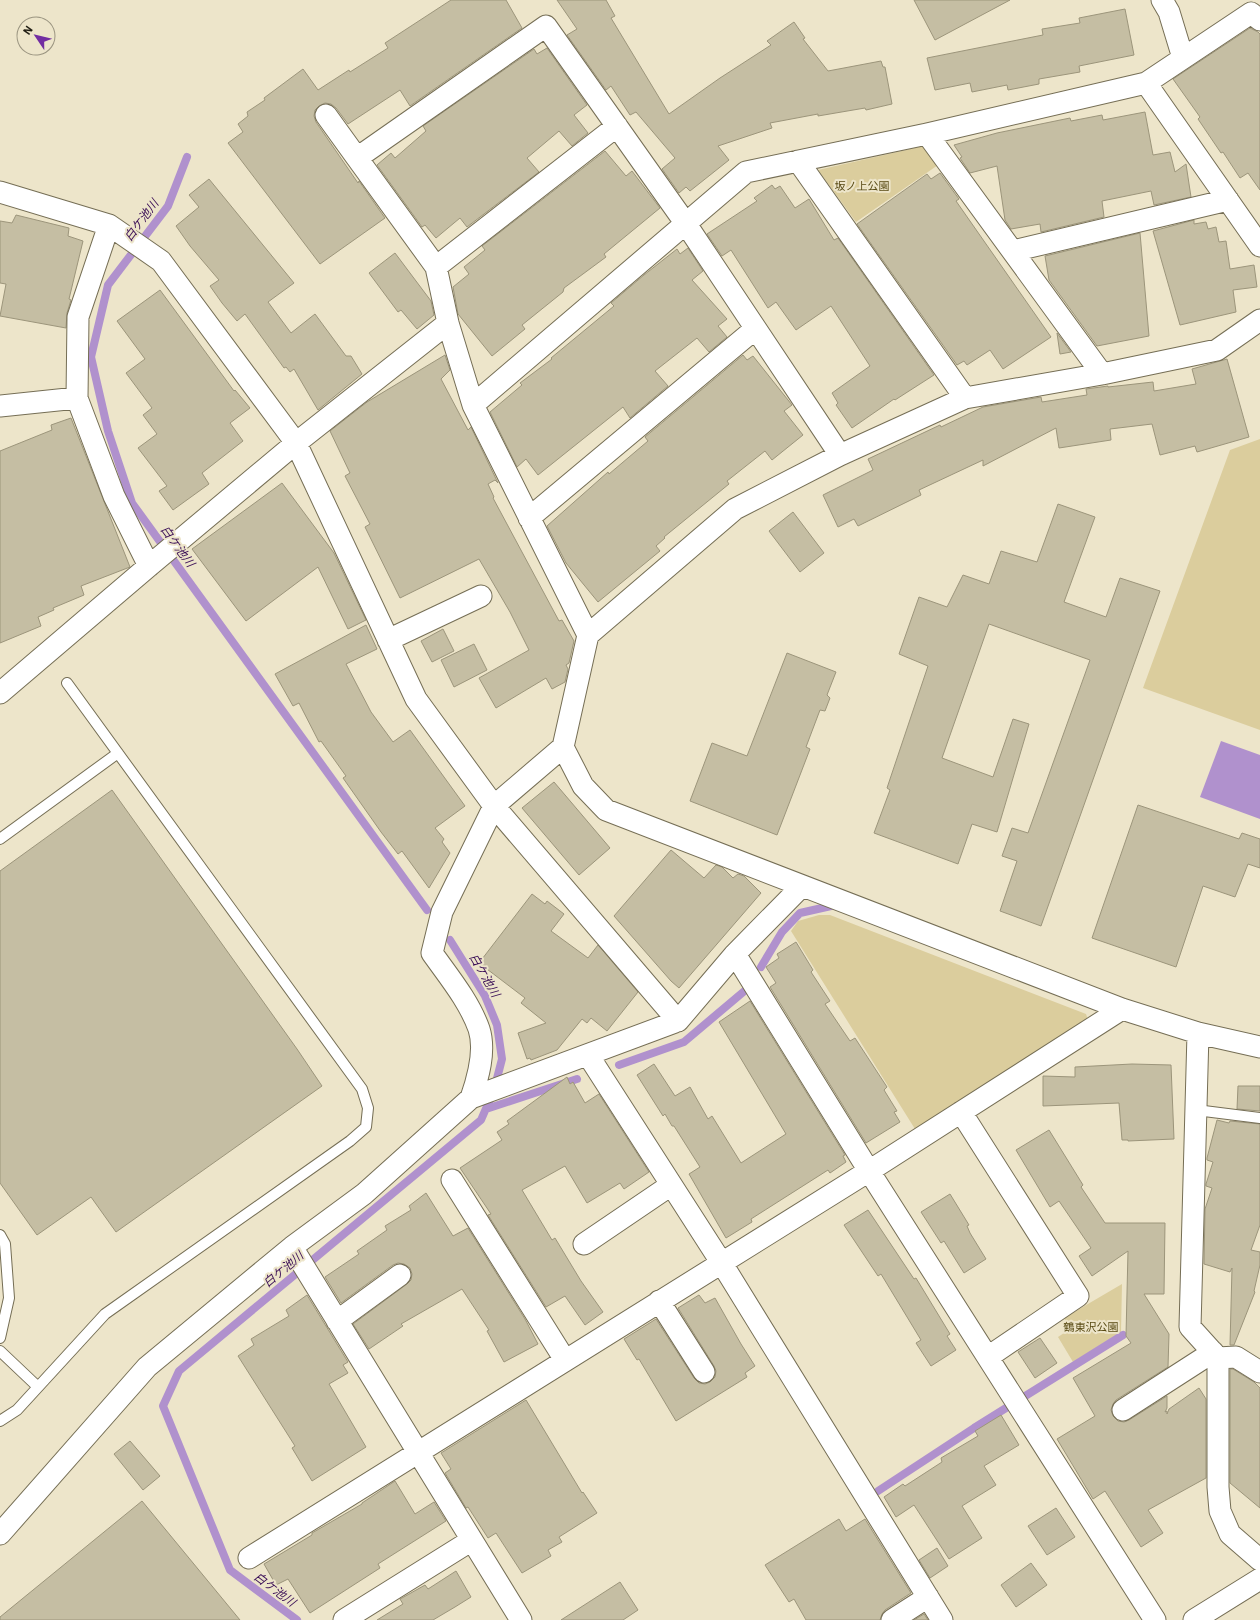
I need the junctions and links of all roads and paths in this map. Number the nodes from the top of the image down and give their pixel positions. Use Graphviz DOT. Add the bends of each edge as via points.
graph roads {
  1 [pos="1162,0"];
  2 [pos="1260,20"];
  3 [pos="1183,58"];
  4 [pos="1146,83"];
  5 [pos="326,115"];
  6 [pos="617,126"];
  7 [pos="927,134"];
  8 [pos="358,158"];
  9 [pos="798,161"];
  10 [pos="0,192"];
  11 [pos="1228,200"];
  12 [pos="686,224"];
  13 [pos="109,225"];
  14 [pos="1260,246"];
  15 [pos="1013,251"];
  16 [pos="436,267"];
  17 [pos="1260,320"];
  18 [pos="448,323"];
  19 [pos="755,329"];
  20 [pos="1102,374"];
  21 [pos="76,398"];
  22 [pos="965,398"];
  23 [pos="472,405"];
  24 [pos="0,406"];
  25 [pos="296,443"];
  26 [pos="840,455"];
  27 [pos="530,518"];
  28 [pos="149,566"];
  29 [pos="481,596"];
  30 [pos="588,635"];
  31 [pos="388,640"];
  32 [pos="67,683"];
  33 [pos="0,693"];
  34 [pos="563,747"];
  35 [pos="118,753"];
  36 [pos="494,806"];
  37 [pos="0,839"];
  38 [pos="802,886"];
  39 [pos="735,954"];
  40 [pos="1122,1008"];
  41 [pos="678,1021"];
  42 [pos="1198,1033"];
  43 [pos="1260,1047"];
  44 [pos="588,1055"];
  45 [pos="471,1098"];
  46 [pos="1196,1110"];
  47 [pos="961,1112"];
  48 [pos="1260,1118"];
  49 [pos="869,1171"];
  50 [pos="452,1180"];
  51 [pos="671,1185"];
  52 [pos="0,1235"];
  53 [pos="584,1244"];
  54 [pos="292,1247"];
  55 [pos="720,1262"];
  56 [pos="400,1275"];
  57 [pos="659,1301"];
  58 [pos="336,1321"];
  59 [pos="0,1338"];
  60 [pos="0,1351"];
  61 [pos="1216,1355"];
  62 [pos="988,1357"];
  63 [pos="565,1360"];
  64 [pos="704,1372"];
  65 [pos="1260,1372"];
  66 [pos="38,1387"];
  67 [pos="1123,1410"];
  68 [pos="0,1421"];
  69 [pos="418,1453"];
  70 [pos="0,1534"];
  71 [pos="472,1540"];
  72 [pos="249,1558"];
  73 [pos="1260,1560"];
  74 [pos="1260,1579"];
  75 [pos="928,1597"];
  76 [pos="344,1620"];
  77 [pos="521,1620"];
  78 [pos="892,1620"];
  79 [pos="942,1620"];
  80 [pos="1154,1620"];
  81 [pos="1194,1620"];
  1 -- 3 [label="street" via="1169,12"];
  2 -- 3 [label="street" via="1250,12"];
  3 -- 4 [label="street"];
  4 -- 7 [label="street"];
  4 -- 11 [label="street"];
  5 -- 8 [label="street"];
  6 -- 8 [label="street" via="546,26"];
  6 -- 12 [label="street"];
  6 -- 16 [label="street"];
  7 -- 9 [label="street"];
  7 -- 15 [label="street"];
  8 -- 16 [label="street"];
  9 -- 12 [label="street" via="746,172"];
  9 -- 22 [label="street"];
  10 -- 13 [label="street"];
  11 -- 14 [label="street"];
  11 -- 15 [label="street"];
  12 -- 19 [label="street"];
  12 -- 23 [label="street"];
  13 -- 21 [label="street" via="78,317"];
  13 -- 25 [label="street" via="162,262"];
  15 -- 20 [label="street"];
  16 -- 18 [label="street"];
  17 -- 20 [label="street" via="1217,350"];
  18 -- 23 [label="street"];
  18 -- 25 [label="street"];
  19 -- 26 [label="street"];
  19 -- 27 [label="street"];
  20 -- 22 [label="street"];
  21 -- 24 [label="street"];
  21 -- 28 [label="street" via="114,496"];
  22 -- 26 [label="street"];
  23 -- 27 [label="street"];
  25 -- 28 [label="street"];
  25 -- 31 [label="street"];
  26 -- 30 [label="street" via="735,509"];
  27 -- 30 [label="street"];
  28 -- 33 [label="street"];
  29 -- 31 [label="street"];
  30 -- 34 [label="street"];
  31 -- 36 [label="street" via="416,699"];
  32 -- 35 [label="lane"];
  34 -- 36 [label="street"];
  34 -- 38 [label="street" via="583,786 606,810"];
  35 -- 37 [label="lane"];
  35 -- 66 [label="lane" via="362,1089 368,1108 366,1127 350,1141 105,1314"];
  36 -- 41 [label="street"];
  36 -- 45 [label="street" via="442,912 432,953 464,998 479,1030 480,1063"];
  38 -- 39 [label="street"];
  38 -- 40 [label="street"];
  39 -- 41 [label="street"];
  39 -- 49 [label="street"];
  40 -- 42 [label="street"];
  40 -- 47 [label="street"];
  41 -- 44 [label="street"];
  42 -- 43 [label="street"];
  42 -- 46 [label="street"];
  44 -- 45 [label="street"];
  44 -- 51 [label="street"];
  45 -- 54 [label="street" via="364,1194"];
  46 -- 48 [label="lane"];
  46 -- 61 [label="street" via="1190,1326"];
  47 -- 49 [label="street"];
  47 -- 62 [label="street" via="1078,1296"];
  49 -- 55 [label="street"];
  49 -- 62 [label="street"];
  50 -- 63 [label="street"];
  51 -- 53 [label="street"];
  51 -- 55 [label="street"];
  52 -- 59 [label="lane" via="5,1244 9,1298"];
  54 -- 58 [label="street"];
  54 -- 70 [label="street" via="147,1367"];
  55 -- 57 [label="street"];
  55 -- 75 [label="street"];
  56 -- 58 [label="street"];
  57 -- 63 [label="street"];
  57 -- 64 [label="street"];
  58 -- 69 [label="street"];
  60 -- 66 [label="lane"];
  61 -- 65 [label="street" via="1236,1357"];
  61 -- 67 [label="street"];
  61 -- 73 [label="street" via="1220,1511 1230,1534"];
  62 -- 80 [label="street"];
  63 -- 69 [label="street"];
  66 -- 68 [label="lane" via="16,1410"];
  69 -- 71 [label="street"];
  69 -- 72 [label="street"];
  71 -- 76 [label="street"];
  71 -- 77 [label="street"];
  74 -- 81 [label="street"];
  75 -- 78 [label="street"];
  75 -- 79 [label="street"];
}
